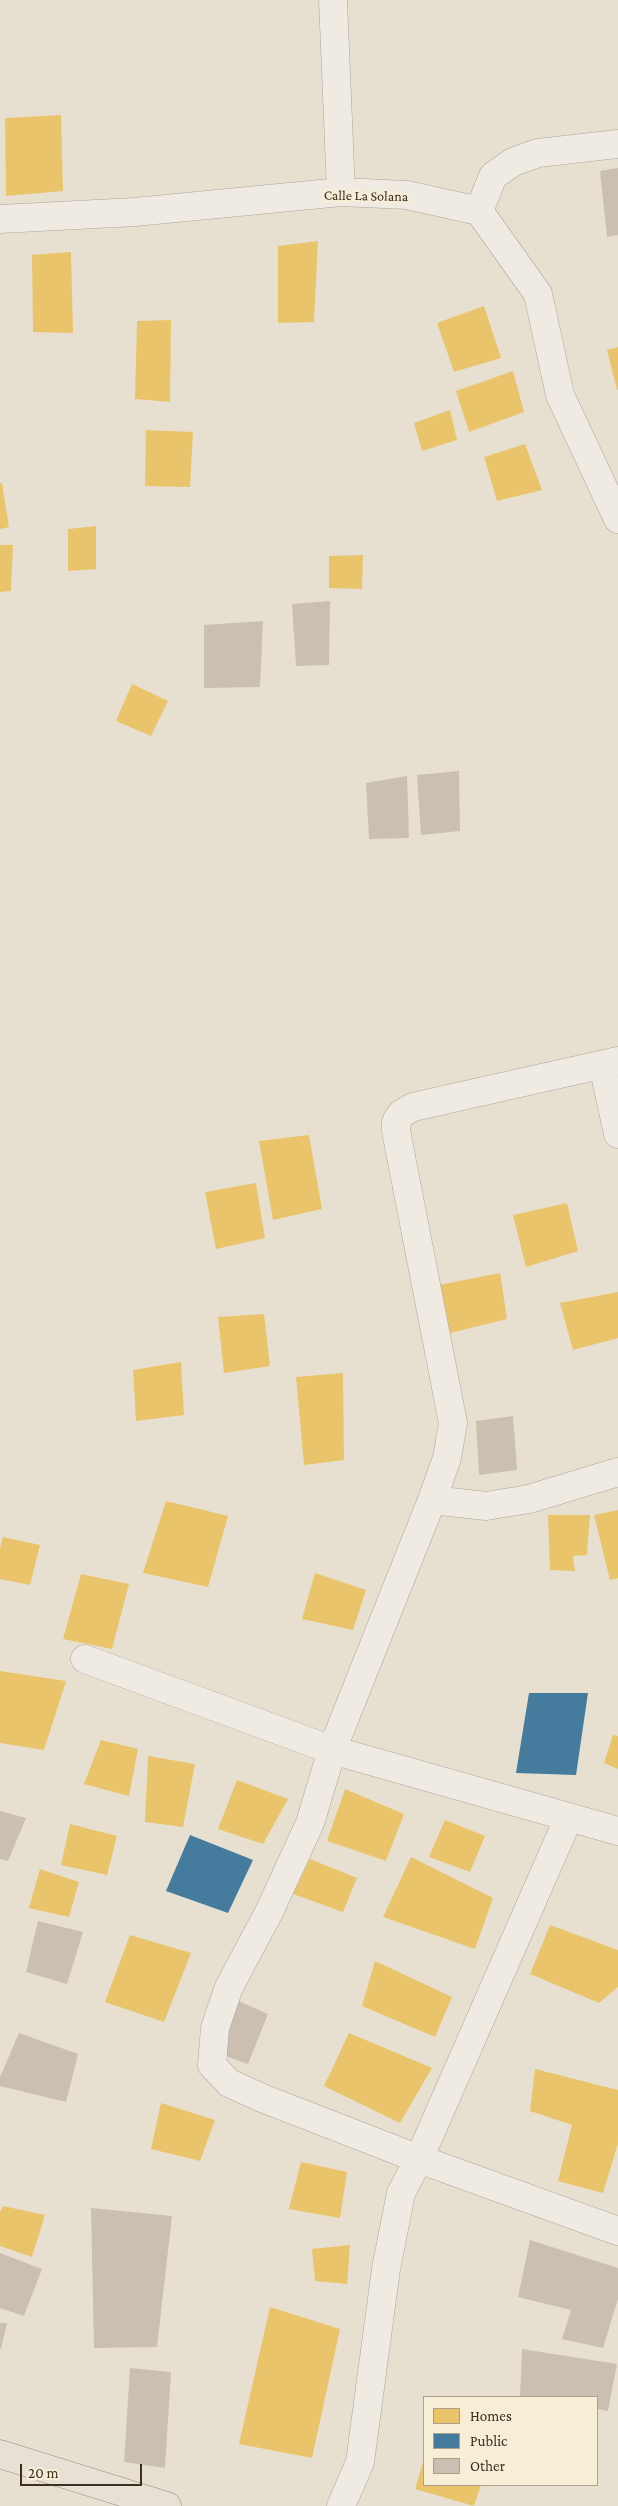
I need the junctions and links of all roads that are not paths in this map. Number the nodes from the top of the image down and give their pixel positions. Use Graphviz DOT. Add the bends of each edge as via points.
graph roads {
  1 [pos="333,0"];
  2 [pos="618,144"];
  3 [pos="341,192"];
  4 [pos="479,211"];
  5 [pos="0,219"];
  6 [pos="618,519"];
  7 [pos="611,1063"];
  8 [pos="618,1134"];
  9 [pos="618,1472"];
  10 [pos="432,1500"];
  11 [pos="86,1659"];
  12 [pos="332,1750"];
  13 [pos="569,1817"];
  14 [pos="618,1831"];
  15 [pos="419,2159"];
  16 [pos="618,2231"];
  17 [pos="0,2454"];
  18 [pos="167,2506"];
  19 [pos="341,2506"];
  1 -- 3 [label="street"];
  2 -- 4 [label="street" via="538,153 513,162 493,176"];
  3 -- 4 [label="street, Calle La Solana" via="407,195"];
  3 -- 5 [label="street, Calle La Solana" via="135,212"];
  4 -- 6 [label="street" via="538,294 560,395"];
  7 -- 8 [label="street"];
  7 -- 10 [label="street" via="413,1107 401,1114 396,1122 452,1424 447,1458"];
  9 -- 10 [label="street" via="529,1499 486,1506"];
  10 -- 12 [label="street"];
  11 -- 12 [label="street"];
  12 -- 13 [label="street"];
  12 -- 15 [label="street" via="310,1823 269,1912 229,1987 215,2028 212,2064 238,2087"];
  13 -- 14 [label="street"];
  13 -- 15 [label="street"];
  15 -- 16 [label="street"];
  15 -- 19 [label="street" via="401,2193 386,2269 360,2462"];
  17 -- 18 [label="main road"];
}
